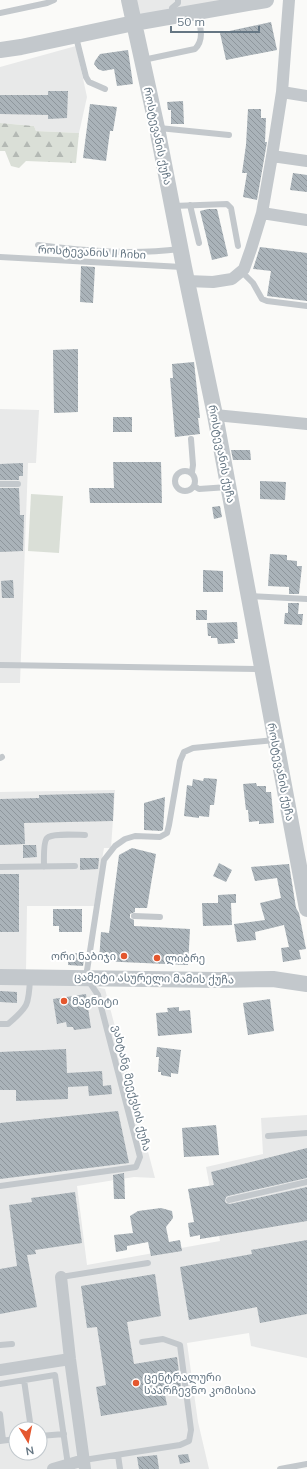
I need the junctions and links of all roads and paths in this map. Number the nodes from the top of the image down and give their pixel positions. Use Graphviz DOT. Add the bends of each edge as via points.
graph roads {
  1 [pos="54,0"];
  2 [pos="129,0"];
  3 [pos="178,0"];
  4 [pos="266,0"];
  5 [pos="289,0"];
  6 [pos="249,1"];
  7 [pos="197,12"];
  8 [pos="0,13"];
  9 [pos="173,16"];
  10 [pos="134,23"];
  11 [pos="76,35"];
  12 [pos="0,50"];
  13 [pos="142,60"];
  14 [pos="105,89"];
  15 [pos="282,92"];
  16 [pos="307,96"];
  17 [pos="157,128"];
  18 [pos="229,135"];
  19 [pos="272,156"];
  20 [pos="307,161"];
  21 [pos="190,205"];
  22 [pos="172,206"];
  23 [pos="262,213"];
  24 [pos="307,220"];
  25 [pos="199,243"];
  26 [pos="38,245"];
  27 [pos="238,246"];
  28 [pos="180,249"];
  29 [pos="0,257"];
  30 [pos="241,270"];
  31 [pos="185,274"];
  32 [pos="307,306"];
  33 [pos="215,415"];
  34 [pos="307,424"];
  35 [pos="191,439"];
  36 [pos="192,472"];
  37 [pos="0,484"];
  38 [pos="18,484"];
  39 [pos="194,486"];
  40 [pos="228,487"];
  41 [pos="249,596"];
  42 [pos="307,599"];
  43 [pos="0,665"];
  44 [pos="262,669"];
  45 [pos="275,740"];
  46 [pos="85,835"];
  47 [pos="75,866"];
  48 [pos="0,867"];
  49 [pos="44,867"];
  50 [pos="307,909"];
  51 [pos="134,916"];
  52 [pos="160,917"];
  53 [pos="0,977"];
  54 [pos="86,977"];
  55 [pos="30,978"];
  56 [pos="306,981"];
  57 [pos="0,1024"];
  58 [pos="307,1133"];
  59 [pos="268,1136"];
  60 [pos="307,1182"];
  61 [pos="0,1186"];
  62 [pos="229,1200"];
  63 [pos="148,1263"];
  64 [pos="61,1277"];
  65 [pos="142,1342"];
  66 [pos="12,1344"];
  67 [pos="0,1345"];
  68 [pos="70,1359"];
  69 [pos="0,1370"];
  70 [pos="24,1380"];
  71 [pos="0,1384"];
  72 [pos="0,1414"];
  73 [pos="30,1421"];
  74 [pos="64,1434"];
  75 [pos="48,1435"];
  76 [pos="2,1440"];
  77 [pos="118,1455"];
  78 [pos="307,1464"];
  79 [pos="68,1465"];
  80 [pos="84,1465"];
  81 [pos="53,1469"];
  82 [pos="120,1469"];
  83 [pos="280,1469"];
  1 -- 8 [label="lane"];
  2 -- 10 [label="street, როსტევანის ქუჩა"];
  3 -- 9 [label="lane" via="172,8"];
  4 -- 6 [label="street"];
  5 -- 15 [label="street"];
  6 -- 7 [label="street"];
  7 -- 9 [label="street"];
  7 -- 13 [label="lane" via="202,38 195,49"];
  9 -- 10 [label="street"];
  10 -- 11 [label="street"];
  10 -- 13 [label="street, როსტევანის ქუჩა"];
  11 -- 12 [label="street"];
  11 -- 14 [label="lane" via="86,77 89,82"];
  13 -- 17 [label="street, როსტევანის ქუჩა"];
  15 -- 16 [label="street"];
  15 -- 19 [label="street"];
  17 -- 18 [label="lane"];
  17 -- 22 [label="street, როსტევანის ქუჩა"];
  19 -- 20 [label="street"];
  19 -- 23 [label="street"];
  21 -- 22 [label="lane"];
  21 -- 25 [label="lane"];
  21 -- 27 [label="lane" via="229,206"];
  22 -- 28 [label="street, როსტევანის ქუჩა"];
  23 -- 24 [label="street"];
  23 -- 30 [label="street" via="244,268"];
  26 -- 28 [label="lane" via="112,252 159,252"];
  28 -- 31 [label="street, როსტევანის ქუჩა"];
  29 -- 31 [label="lane, როსტევანის II ჩიხი"];
  30 -- 31 [label="street" via="232,279 213,282"];
  30 -- 32 [label="lane" via="253,283 262,299"];
  31 -- 33 [label="street, როსტევანის ქუჩა"];
  33 -- 34 [label="street"];
  33 -- 40 [label="street, როსტევანის ქუჩა"];
  35 -- 36 [label="lane"];
  36 -- 39 [label="lane" via="195,478"];
  36 -- 39 [label="lane" via="179,472 175,482 178,488 184,491"];
  37 -- 38 [label="lane"];
  39 -- 40 [label="lane" via="199,489"];
  40 -- 41 [label="street, როსტევანის ქუჩა"];
  41 -- 42 [label="lane"];
  41 -- 44 [label="street, როსტევანის ქუჩა"];
  43 -- 44 [label="lane"];
  44 -- 45 [label="street, როსტევანის ქუჩა"];
  45 -- 50 [label="street, როსტევანის ქუჩა"];
  45 -- 54 [label="lane" via="193,748 184,752 180,761 167,833 160,837 135,836 125,839 115,846 104,860 99,915"];
  46 -- 49 [label="lane" via="47,838"];
  47 -- 49 [label="lane"];
  48 -- 49 [label="lane"];
  51 -- 52 [label="lane"];
  53 -- 55 [label="street, ცამეტი ასურელი მამის ქუჩა"];
  54 -- 55 [label="street, ცამეტი ასურელი მამის ქუჩა"];
  54 -- 56 [label="street, ცამეტი ასურელი მამის ქუჩა"];
  54 -- 61 [label="lane, ვახტანგ მეექვსის ქუჩა" via="98,995 140,1157 136,1166"];
  55 -- 57 [label="lane" via="30,998 24,1011 8,1024"];
  58 -- 59 [label="lane"];
  60 -- 62 [label="lane"];
  63 -- 64 [label="lane"];
  64 -- 68 [label="street"];
  65 -- 77 [label="lane" via="163,1339 180,1345 191,1430 188,1441 180,1445"];
  66 -- 67 [label="lane"];
  68 -- 69 [label="street"];
  68 -- 80 [label="street"];
  70 -- 71 [label="lane"];
  70 -- 73 [label="lane"];
  70 -- 74 [label="lane" via="54,1375"];
  72 -- 76 [label="lane"];
  74 -- 75 [label="lane"];
  74 -- 79 [label="lane"];
  77 -- 80 [label="lane"];
  77 -- 82 [label="lane"];
  78 -- 83 [label="lane"];
  79 -- 80 [label="street"];
  79 -- 81 [label="street"];
}
